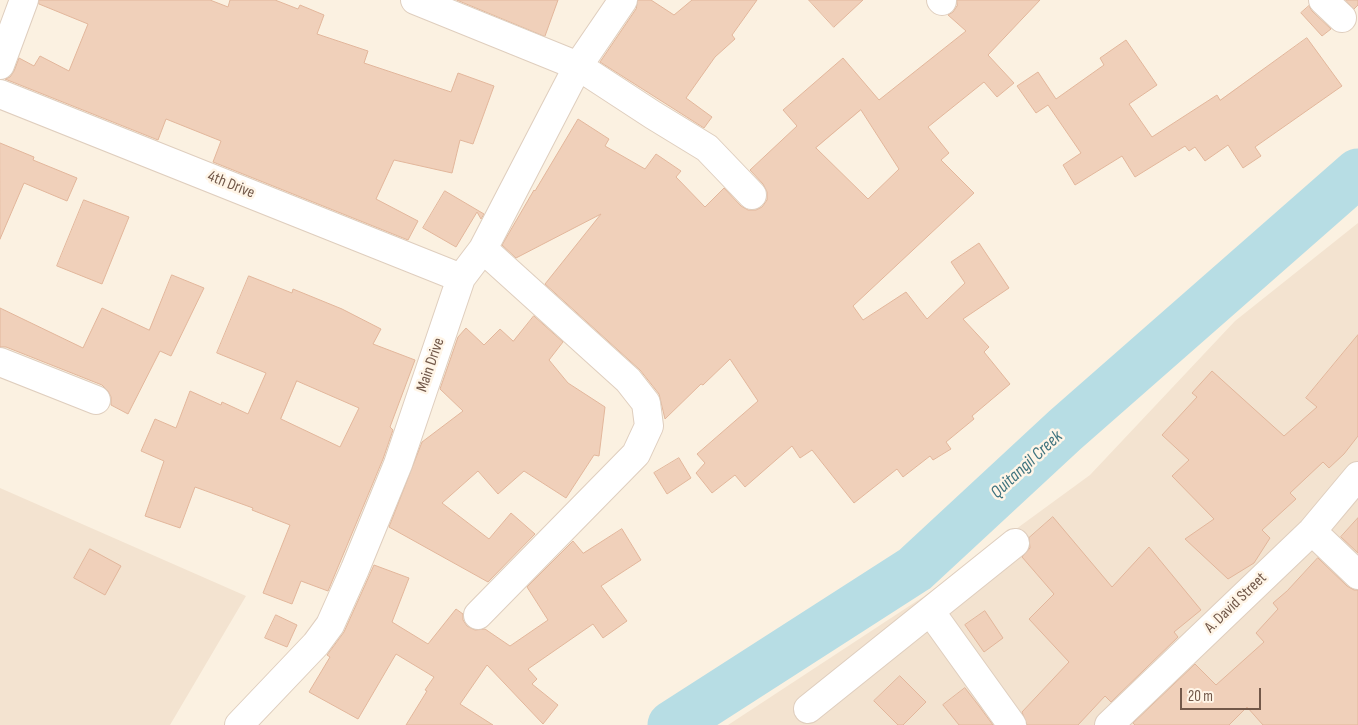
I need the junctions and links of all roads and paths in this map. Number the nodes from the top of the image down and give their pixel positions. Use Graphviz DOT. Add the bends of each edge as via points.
graph roads {
  1 [pos="24,0"];
  2 [pos="415,0"];
  3 [pos="623,0"];
  4 [pos="0,65"];
  5 [pos="578,66"];
  6 [pos="0,94"];
  7 [pos="752,195"];
  8 [pos="483,249"];
  9 [pos="461,278"];
  10 [pos="0,362"];
  11 [pos="96,400"];
  12 [pos="1358,476"];
  13 [pos="1312,531"];
  14 [pos="1015,543"];
  15 [pos="1358,575"];
  16 [pos="930,611"];
  17 [pos="478,615"];
  18 [pos="808,709"];
  19 [pos="239,725"];
  20 [pos="1012,725"];
  21 [pos="1110,725"];
  1 -- 4 [label="street"];
  2 -- 5 [label="street"];
  3 -- 5 [label="street, Main Drive"];
  5 -- 7 [label="street" via="707,148"];
  5 -- 8 [label="street, Main Drive"];
  6 -- 9 [label="street, 4th Drive"];
  8 -- 9 [label="street, Main Drive"];
  8 -- 17 [label="street" via="628,380 646,403 648,426 636,454"];
  9 -- 19 [label="street, Main Drive" via="398,464 330,625"];
  10 -- 11 [label="street"];
  12 -- 13 [label="street, A. David Street"];
  13 -- 15 [label="street"];
  13 -- 21 [label="street, A. David Street"];
  14 -- 16 [label="street"];
  16 -- 18 [label="street"];
  16 -- 20 [label="street"];
}
